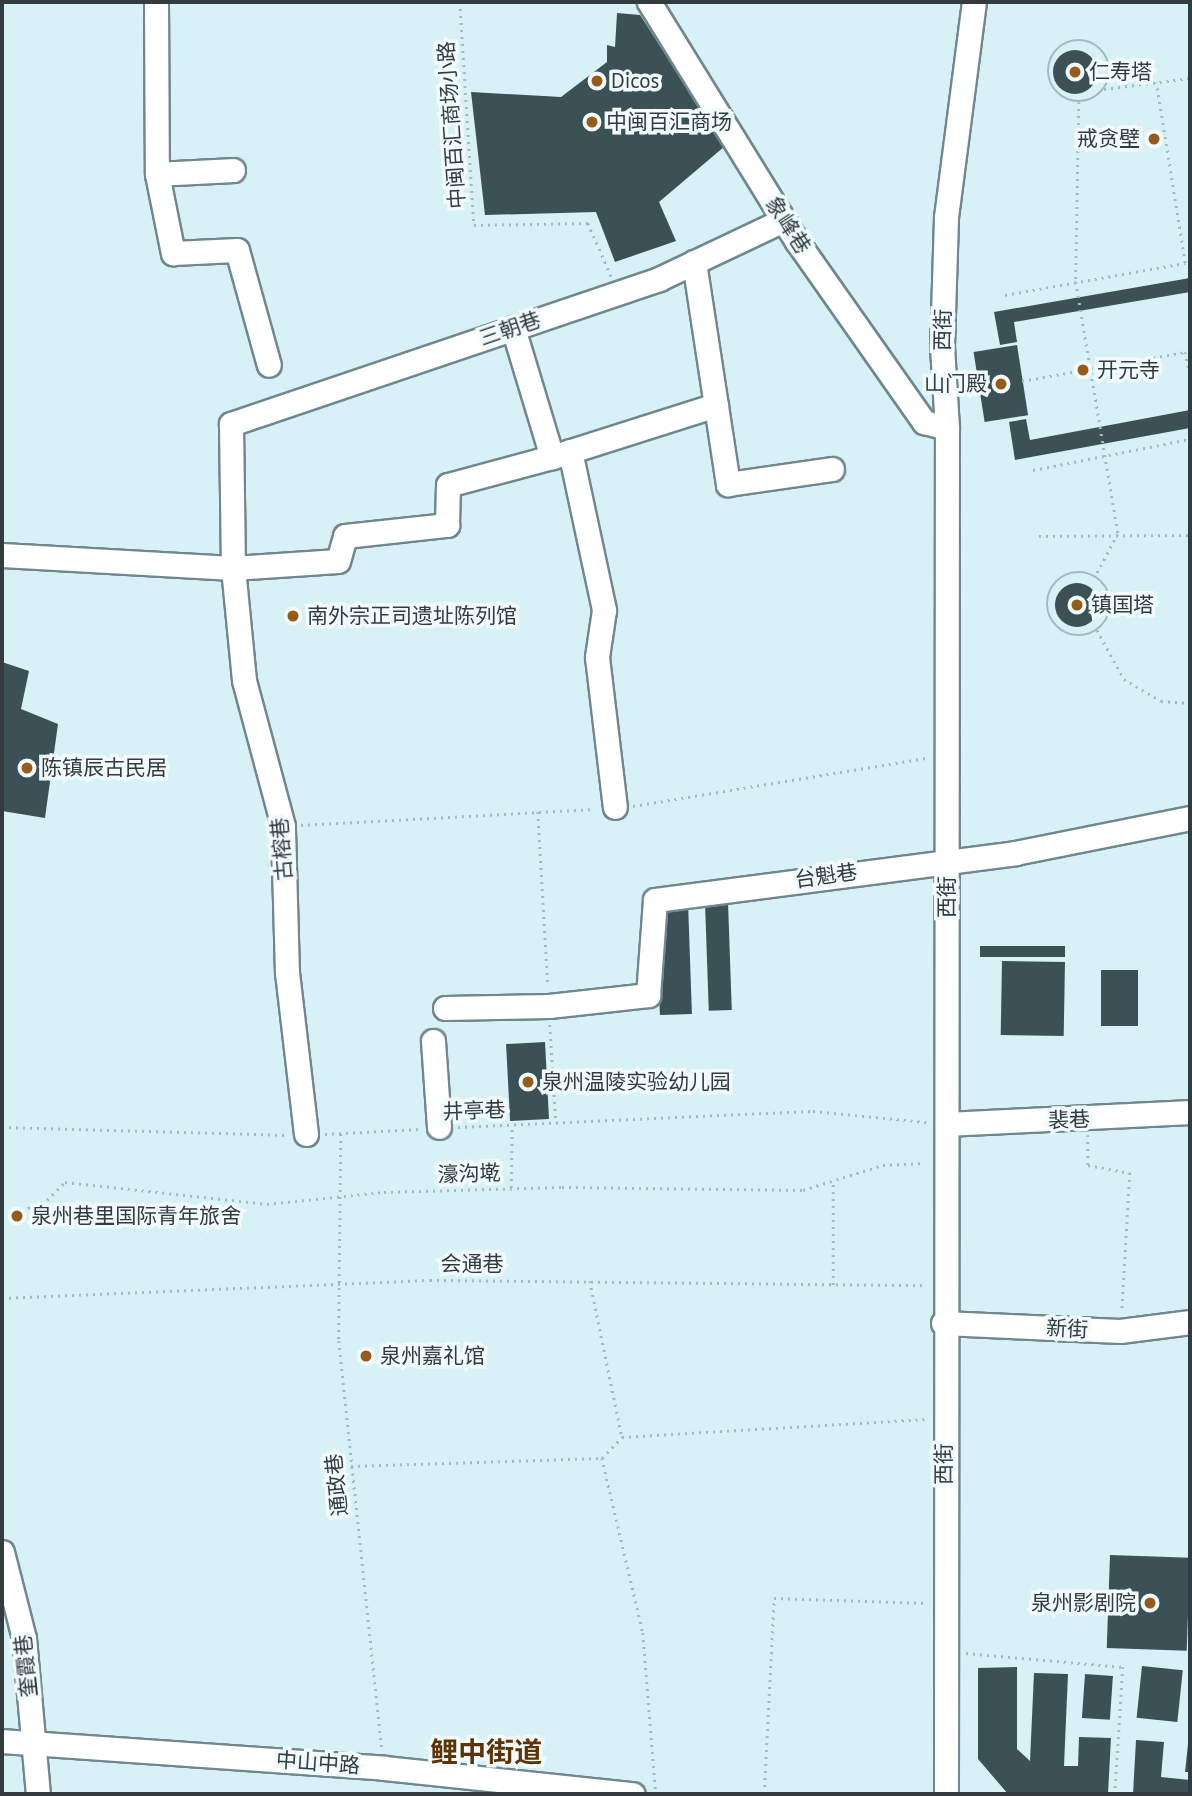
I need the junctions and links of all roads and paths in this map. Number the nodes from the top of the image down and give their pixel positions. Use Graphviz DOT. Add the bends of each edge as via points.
graph roads {
  1 [pos="156,2"];
  2 [pos="460,2"];
  3 [pos="649,2"];
  4 [pos="974,2"];
  5 [pos="1190,78"];
  6 [pos="1156,82"];
  7 [pos="1104,89"];
  8 [pos="1079,102"];
  9 [pos="233,170"];
  10 [pos="157,174"];
  11 [pos="783,219"];
  12 [pos="694,262"];
  13 [pos="1185,263"];
  14 [pos="1190,266"];
  15 [pos="1076,282"];
  16 [pos="618,293"];
  17 [pos="1005,295"];
  18 [pos="513,328"];
  19 [pos="269,365"];
  20 [pos="1090,368"];
  21 [pos="1190,373"];
  22 [pos="1022,380"];
  23 [pos="716,405"];
  24 [pos="231,424"];
  25 [pos="947,428"];
  26 [pos="1190,439"];
  27 [pos="561,454"];
  28 [pos="1108,456"];
  29 [pos="832,469"];
  30 [pos="1033,470"];
  31 [pos="1118,534"];
  32 [pos="1190,535"];
  33 [pos="1038,536"];
  34 [pos="2,555"];
  35 [pos="233,568"];
  36 [pos="1095,577"];
  37 [pos="1097,630"];
  38 [pos="1190,703"];
  39 [pos="615,807"];
  40 [pos="538,812"];
  41 [pos="1190,818"];
  42 [pos="947,860"];
  43 [pos="549,1006"];
  44 [pos="445,1008"];
  45 [pos="432,1041"];
  46 [pos="1190,1112"];
  47 [pos="1089,1120"];
  48 [pos="556,1123"];
  49 [pos="947,1124"];
  50 [pos="512,1125"];
  51 [pos="2,1127"];
  52 [pos="439,1127"];
  53 [pos="306,1134"];
  54 [pos="341,1134"];
  55 [pos="946,1162"];
  56 [pos="833,1180"];
  57 [pos="512,1189"];
  58 [pos="339,1197"];
  59 [pos="2,1219"];
  60 [pos="590,1281"];
  61 [pos="339,1284"];
  62 [pos="943,1285"];
  63 [pos="832,1286"];
  64 [pos="2,1298"];
  65 [pos="1190,1322"];
  66 [pos="943,1323"];
  67 [pos="1120,1331"];
  68 [pos="943,1418"];
  69 [pos="622,1437"];
  70 [pos="602,1458"];
  71 [pos="350,1466"];
  72 [pos="2,1552"];
  73 [pos="945,1604"];
  74 [pos="945,1651"];
  75 [pos="2,1741"];
  76 [pos="33,1741"];
  77 [pos="384,1768"];
  78 [pos="495,1788"];
  79 [pos="38,1794"];
  80 [pos="621,1794"];
  81 [pos="656,1794"];
  82 [pos="764,1794"];
  83 [pos="946,1794"];
  84 [pos="1115,1794"];
  1 -- 10 [label="street"];
  2 -- 16 [label="path, 中闽百汇商场小路" via="474,225 588,223"];
  3 -- 11 [label="street, 象峰巷"];
  4 -- 25 [label="street, 西街" via="946,217 942,346"];
  5 -- 6 [label="path"];
  6 -- 7 [label="path"];
  6 -- 13 [label="path"];
  7 -- 8 [label="path"];
  7 -- 8 [label="path" via="1110,70 1104,52 1088,41 1068,41 1053,53 1048,72 1054,90"];
  8 -- 15 [label="path"];
  9 -- 10 [label="street"];
  10 -- 19 [label="street" via="173,253 237,250"];
  11 -- 12 [label="street, 三朝巷"];
  11 -- 25 [label="street, 象峰巷" via="924,422"];
  12 -- 16 [label="street, 三朝巷"];
  12 -- 23 [label="street"];
  13 -- 14 [label="path"];
  13 -- 15 [label="path"];
  15 -- 17 [label="path"];
  15 -- 20 [label="path"];
  16 -- 18 [label="street, 三朝巷"];
  18 -- 24 [label="street, 三朝巷"];
  18 -- 27 [label="street"];
  20 -- 21 [label="path" via="1185,352"];
  20 -- 22 [label="path"];
  20 -- 28 [label="path"];
  23 -- 27 [label="street"];
  23 -- 29 [label="street" via="729,484"];
  24 -- 35 [label="street, 古榕巷"];
  25 -- 42 [label="street, 西街"];
  26 -- 28 [label="path"];
  27 -- 35 [label="street" via="448,485 447,525 345,536 338,561"];
  27 -- 39 [label="street" via="604,610 597,657"];
  28 -- 30 [label="path"];
  28 -- 31 [label="path"];
  31 -- 32 [label="path"];
  31 -- 33 [label="path"];
  31 -- 36 [label="path"];
  34 -- 35 [label="street"];
  35 -- 53 [label="street, 古榕巷" via="244,680 284,825 287,973"];
  36 -- 37 [label="path" via="1111,603"];
  36 -- 37 [label="path" via="1075,572 1056,581 1047,610 1067,634"];
  37 -- 38 [label="path" via="1124,679 1161,701"];
  40 -- 43 [label="path"];
  41 -- 42 [label="street, 台魁巷" via="1059,846"];
  42 -- 43 [label="street, 台魁巷" via="654,900 648,995"];
  42 -- 49 [label="street, 西街"];
  43 -- 44 [label="street"];
  43 -- 48 [label="path"];
  45 -- 52 [label="street"];
  46 -- 47 [label="street, 裴巷"];
  47 -- 49 [label="street, 裴巷"];
  47 -- 67 [label="path" via="1088,1165 1130,1173"];
  48 -- 49 [label="path, 井亭巷" via="813,1111"];
  48 -- 50 [label="path, 井亭巷"];
  49 -- 55 [label="street, 西街"];
  50 -- 52 [label="path, 井亭巷"];
  50 -- 57 [label="path"];
  51 -- 53 [label="path, 井亭巷" via="250,1138"];
  52 -- 54 [label="path, 井亭巷"];
  53 -- 54 [label="path, 井亭巷"];
  54 -- 58 [label="path, 通政巷"];
  55 -- 56 [label="path, 濠沟墘" via="883,1165"];
  55 -- 62 [label="street, 西街"];
  56 -- 57 [label="path, 濠沟墘" via="803,1190"];
  56 -- 63 [label="path"];
  57 -- 58 [label="path, 濠沟墘"];
  58 -- 59 [label="path, 濠沟墘" via="267,1203 65,1182 47,1200"];
  58 -- 61 [label="path, 通政巷"];
  60 -- 61 [label="path, 会通巷"];
  60 -- 63 [label="path, 会通巷"];
  60 -- 69 [label="path"];
  61 -- 64 [label="path, 会通巷"];
  61 -- 71 [label="path, 通政巷"];
  62 -- 63 [label="path, 会通巷"];
  62 -- 66 [label="street, 西街"];
  65 -- 67 [label="street, 新街"];
  66 -- 67 [label="street, 新街"];
  66 -- 68 [label="street, 西街"];
  68 -- 69 [label="path"];
  68 -- 73 [label="street, 西街"];
  69 -- 70 [label="path"];
  70 -- 71 [label="path"];
  70 -- 81 [label="path" via="642,1633"];
  71 -- 77 [label="path, 通政巷"];
  72 -- 76 [label="street, 奎霞巷" via="24,1638"];
  73 -- 74 [label="street, 西街"];
  73 -- 82 [label="path" via="774,1598"];
  74 -- 83 [label="street, 西街"];
  74 -- 84 [label="path" via="1123,1667"];
  75 -- 76 [label="street, 中山中路"];
  76 -- 77 [label="street, 中山中路"];
  76 -- 79 [label="street, 奎霞巷"];
  77 -- 78 [label="street, 中山中路"];
  78 -- 80 [label="street, 中山中路"];
}
